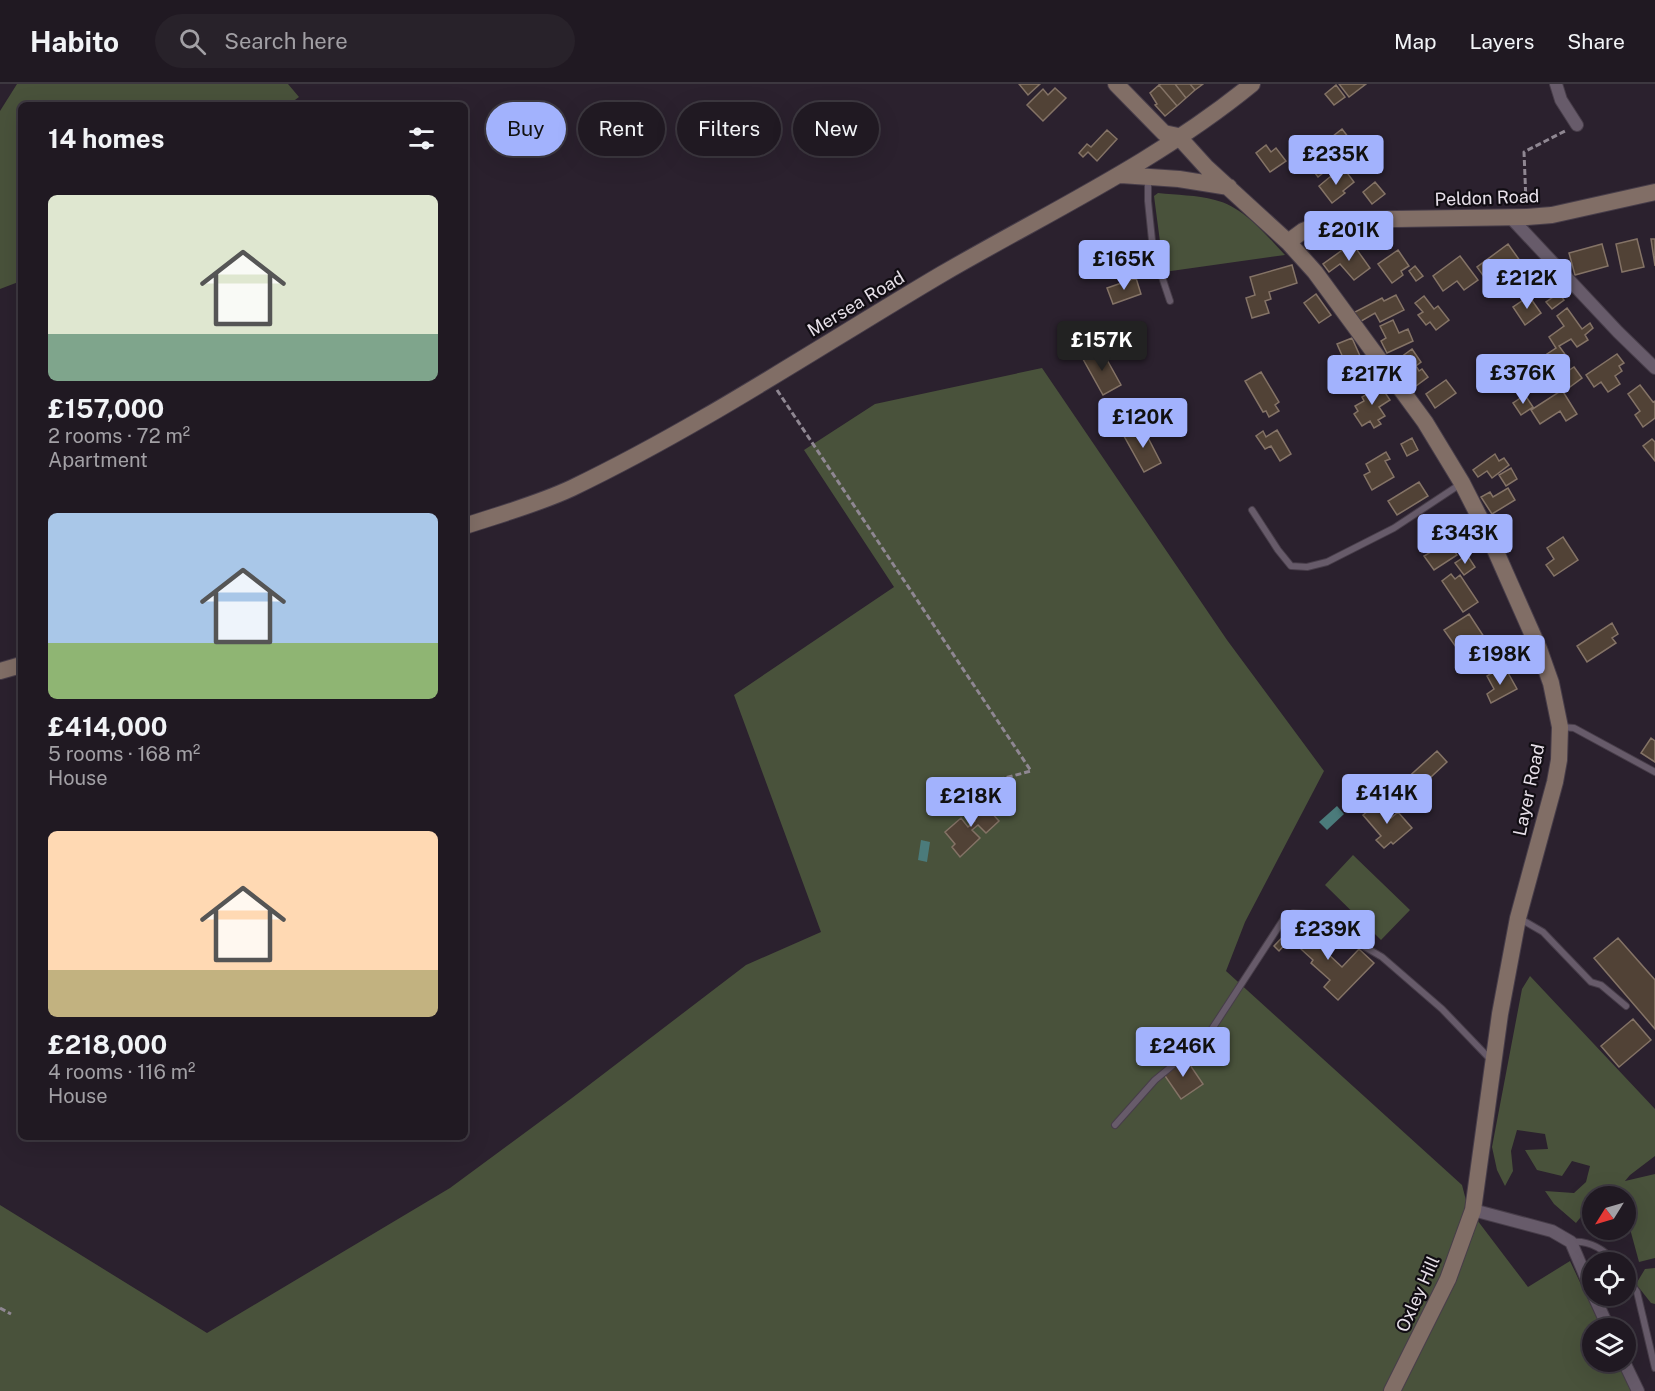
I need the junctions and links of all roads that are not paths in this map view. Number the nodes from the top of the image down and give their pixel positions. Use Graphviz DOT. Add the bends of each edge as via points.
graph roads {
  1 [pos="1116,84"];
  2 [pos="1252,84"];
  3 [pos="1556,84"];
  4 [pos="1577,125"];
  5 [pos="1178,136"];
  6 [pos="1121,175"];
  7 [pos="1148,177"];
  8 [pos="1230,187"];
  9 [pos="1655,192"];
  10 [pos="1519,218"];
  11 [pos="1288,242"];
  12 [pos="1170,301"];
  13 [pos="1655,368"];
  14 [pos="1462,483"];
  15 [pos="1252,510"];
  16 [pos="468,525"];
  17 [pos="18,666"];
  18 [pos="0,671"];
  19 [pos="1560,727"];
  20 [pos="1655,772"];
  21 [pos="1518,918"];
  22 [pos="1626,1006"];
  23 [pos="1492,1061"];
  24 [pos="1115,1125"];
  25 [pos="1473,1210"];
  26 [pos="1571,1242"];
  27 [pos="1604,1252"];
  28 [pos="1582,1267"];
  29 [pos="1636,1291"];
  30 [pos="1655,1368"];
  31 [pos="1629,1372"];
  32 [pos="1392,1391"];
  33 [pos="1638,1391"];
  1 -- 5 [label="street, Layer Road" via="1164,133"];
  2 -- 5 [label="street, Mersea Road"];
  3 -- 4 [label="street"];
  5 -- 6 [label="street, Mersea Road"];
  5 -- 8 [label="street, Layer Road"];
  6 -- 7 [label="street"];
  6 -- 16 [label="street, Mersea Road" via="943,274 653,445 571,488"];
  7 -- 8 [label="street"];
  7 -- 12 [label="lane" via="1153,250"];
  8 -- 11 [label="street, Layer Road"];
  9 -- 10 [label="street, Peldon Road" via="1552,215"];
  10 -- 11 [label="street, Peldon Road" via="1331,220"];
  10 -- 13 [label="street" via="1618,332"];
  11 -- 14 [label="street, Layer Road" via="1315,272 1425,422"];
  14 -- 15 [label="lane" via="1394,528 1327,562 1307,567 1291,566"];
  14 -- 19 [label="street, Layer Road" via="1539,649"];
  17 -- 18 [label="street"];
  19 -- 20 [label="lane" via="1574,728"];
  19 -- 21 [label="street, Layer Road" via="1555,782"];
  21 -- 22 [label="lane" via="1543,932 1591,982 1601,985"];
  21 -- 23 [label="street, Layer Road"];
  23 -- 24 [label="lane" via="1449,1016 1382,957 1308,914 1293,913 1283,920 1207,1035 1155,1080"];
  23 -- 25 [label="street, Layer Road"];
  25 -- 26 [label="street" via="1552,1231"];
  25 -- 32 [label="street, Oxley Hill" via="1448,1279"];
  26 -- 27 [label="lane" via="1597,1246"];
  26 -- 28 [label="street"];
  29 -- 30 [label="lane"];
  31 -- 33 [label="street"];
}
